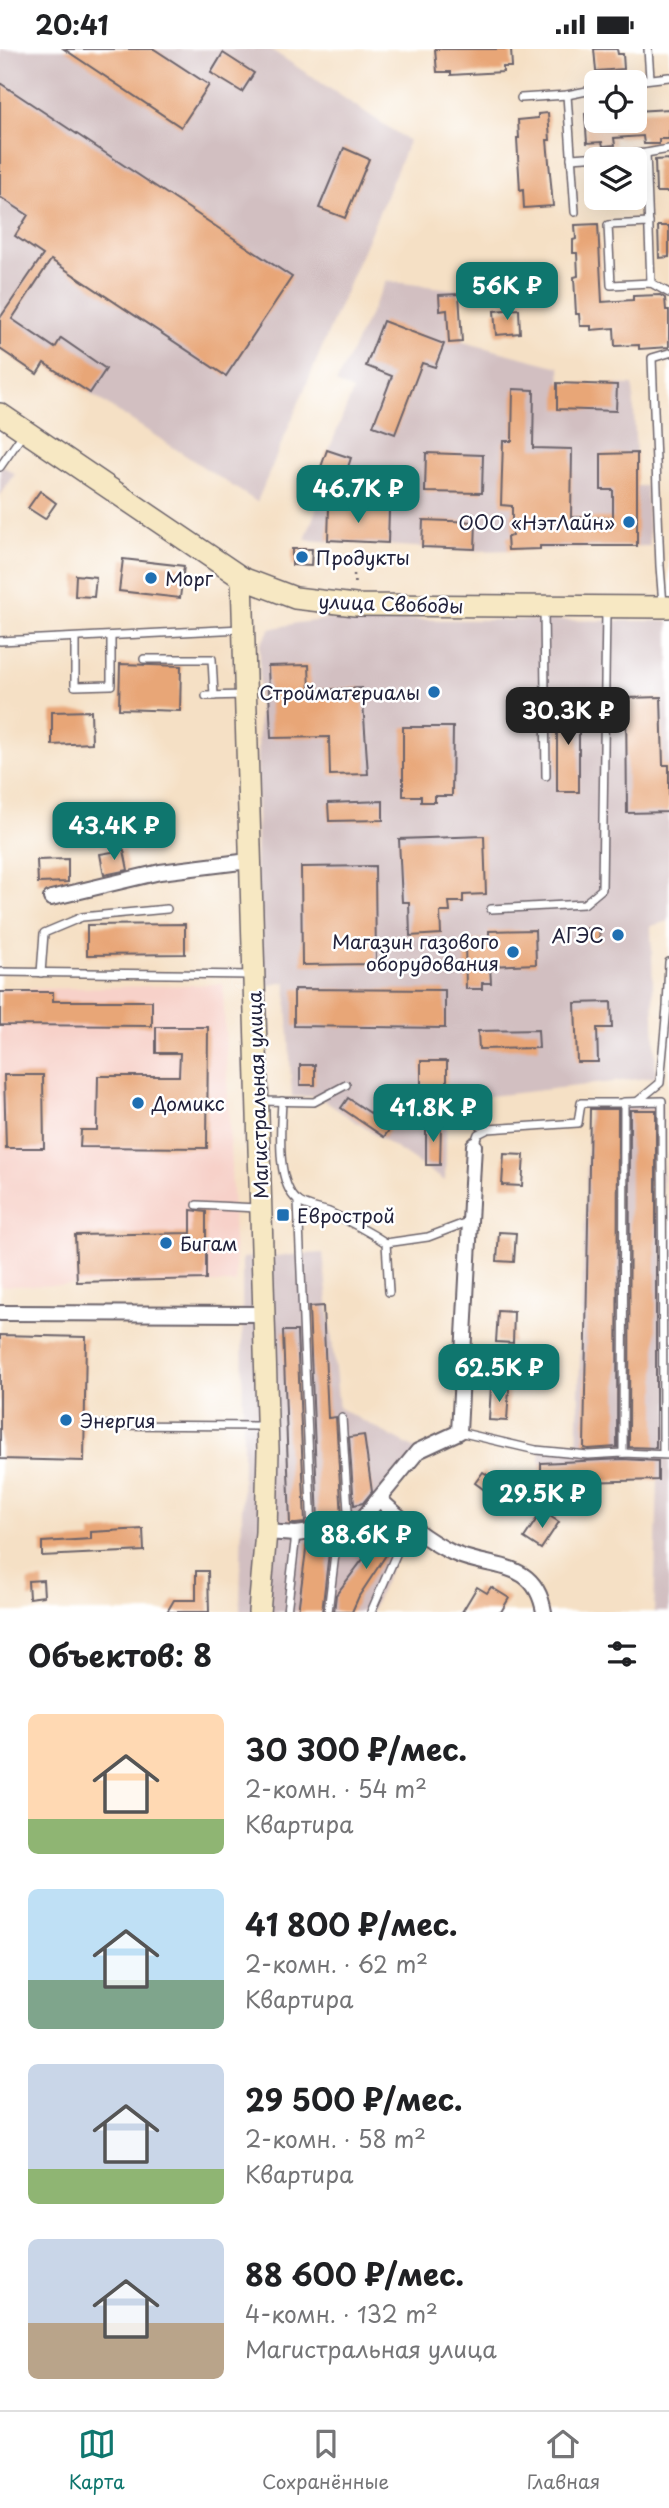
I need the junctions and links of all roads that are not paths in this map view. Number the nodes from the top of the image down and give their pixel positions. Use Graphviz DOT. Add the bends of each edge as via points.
graph roads {
  1 [pos="648,49"];
  2 [pos="669,77"];
  3 [pos="650,78"];
  4 [pos="647,79"];
  5 [pos="584,92"];
  6 [pos="567,95"];
  7 [pos="521,98"];
  8 [pos="669,149"];
  9 [pos="647,153"];
  10 [pos="584,157"];
  11 [pos="571,158"];
  12 [pos="647,176"];
  13 [pos="575,212"];
  14 [pos="649,223"];
  15 [pos="651,283"];
  16 [pos="669,293"];
  17 [pos="669,353"];
  18 [pos="0,414"];
  19 [pos="26,430"];
  20 [pos="0,467"];
  21 [pos="242,578"];
  22 [pos="544,606"];
  23 [pos="606,606"];
  24 [pos="666,607"];
  25 [pos="243,629"];
  26 [pos="111,637"];
  27 [pos="75,638"];
  28 [pos="0,641"];
  29 [pos="144,659"];
  30 [pos="245,695"];
  31 [pos="546,776"];
  32 [pos="249,861"];
  33 [pos="51,898"];
  34 [pos="167,909"];
  35 [pos="491,909"];
  36 [pos="669,962"];
  37 [pos="0,972"];
  38 [pos="41,973"];
  39 [pos="253,975"];
  40 [pos="346,1085"];
  41 [pos="257,1101"];
  42 [pos="282,1101"];
  43 [pos="637,1102"];
  44 [pos="624,1103"];
  45 [pos="474,1145"];
  46 [pos="298,1201"];
  47 [pos="197,1205"];
  48 [pos="261,1208"];
  49 [pos="470,1221"];
  50 [pos="386,1243"];
  51 [pos="389,1292"];
  52 [pos="665,1307"];
  53 [pos="0,1313"];
  54 [pos="264,1314"];
  55 [pos="665,1380"];
  56 [pos="342,1417"];
  57 [pos="97,1425"];
  58 [pos="267,1426"];
  59 [pos="459,1432"];
  60 [pos="623,1453"];
  61 [pos="666,1455"];
  62 [pos="379,1499"];
  63 [pos="344,1528"];
  64 [pos="267,1532"];
  65 [pos="312,1532"];
  66 [pos="296,1534"];
  67 [pos="398,1550"];
  68 [pos="260,1612"];
  69 [pos="287,1612"];
  70 [pos="328,1612"];
  71 [pos="371,1612"];
  72 [pos="544,1612"];
  1 -- 3 [label="lane"];
  2 -- 3 [label="lane"];
  3 -- 4 [label="lane"];
  5 -- 6 [label="lane"];
  6 -- 7 [label="lane"];
  6 -- 11 [label="lane"];
  8 -- 9 [label="lane"];
  10 -- 11 [label="lane"];
  11 -- 13 [label="lane"];
  12 -- 14 [label="lane"];
  14 -- 15 [label="lane"];
  14 -- 15 [label="lane" via="608,225 611,285"];
  15 -- 16 [label="lane"];
  17 -- 24 [label="lane" via="652,358 660,566"];
  18 -- 19 [label="main road, улица Свободы"];
  19 -- 20 [label="lane"];
  19 -- 21 [label="main road, улица Свободы"];
  21 -- 22 [label="main road, улица Свободы" via="295,598 336,604"];
  21 -- 25 [label="main road, Магистральная улица"];
  22 -- 23 [label="main road, улица Свободы"];
  22 -- 31 [label="lane"];
  23 -- 24 [label="main road, улица Свободы"];
  23 -- 35 [label="lane" via="602,889 584,904"];
  25 -- 26 [label="lane"];
  25 -- 30 [label="main road, Магистральная улица"];
  26 -- 27 [label="lane"];
  26 -- 27 [label="lane" via="111,684 75,685"];
  27 -- 28 [label="lane"];
  29 -- 30 [label="lane" via="212,659 210,696"];
  30 -- 32 [label="main road, Магистральная улица"];
  32 -- 33 [label="street" via="160,872"];
  32 -- 39 [label="main road, Магистральная улица"];
  34 -- 38 [label="lane" via="82,917 44,933"];
  36 -- 43 [label="lane" via="660,1083"];
  37 -- 38 [label="lane"];
  38 -- 39 [label="lane"];
  39 -- 41 [label="main road, Магистральная улица"];
  40 -- 42 [label="lane" via="314,1102"];
  41 -- 42 [label="lane"];
  41 -- 48 [label="main road, Магистральная улица"];
  42 -- 46 [label="lane" via="284,1172"];
  43 -- 44 [label="lane"];
  43 -- 52 [label="lane" via="662,1101"];
  44 -- 45 [label="lane" via="581,1103 578,1123 488,1129 478,1134"];
  44 -- 60 [label="lane"];
  45 -- 49 [label="street"];
  46 -- 50 [label="lane" via="362,1227"];
  46 -- 65 [label="lane"];
  47 -- 48 [label="lane"];
  48 -- 54 [label="main road, Магистральная улица"];
  49 -- 50 [label="lane" via="428,1237"];
  49 -- 59 [label="street"];
  50 -- 51 [label="lane"];
  52 -- 55 [label="lane"];
  53 -- 54 [label="street"];
  54 -- 58 [label="main road, Магистральная улица"];
  55 -- 61 [label="lane"];
  56 -- 63 [label="lane"];
  57 -- 58 [label="lane"];
  58 -- 64 [label="main road, Магистральная улица"];
  59 -- 60 [label="lane" via="536,1450"];
  59 -- 62 [label="street" via="418,1451"];
  60 -- 61 [label="lane"];
  62 -- 63 [label="street" via="363,1518"];
  62 -- 72 [label="street" via="452,1553 508,1567 530,1580 538,1589"];
  63 -- 65 [label="street"];
  63 -- 70 [label="lane"];
  64 -- 66 [label="street"];
  64 -- 68 [label="main road, Магистральная улица"];
  65 -- 66 [label="street"];
  66 -- 69 [label="lane"];
  67 -- 71 [label="lane"];
}
